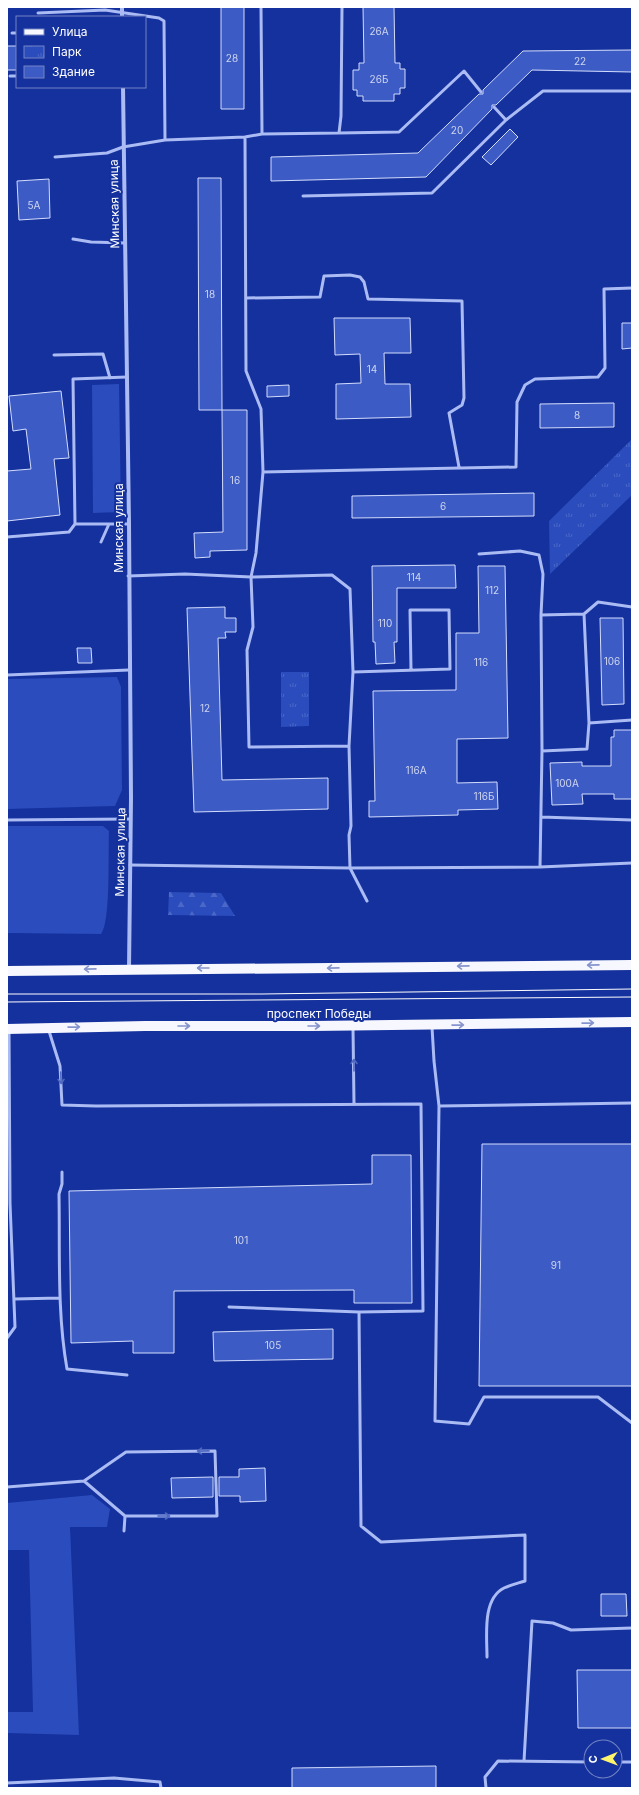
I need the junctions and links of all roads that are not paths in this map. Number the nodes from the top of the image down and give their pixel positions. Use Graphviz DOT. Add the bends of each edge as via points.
graph roads {
  1 [pos="261,7"];
  2 [pos="342,7"];
  3 [pos="122,9"];
  4 [pos="38,13"];
  5 [pos="12,33"];
  6 [pos="16,33"];
  7 [pos="10,76"];
  8 [pos="16,76"];
  9 [pos="122,88"];
  10 [pos="632,91"];
  11 [pos="481,92"];
  12 [pos="494,107"];
  13 [pos="506,120"];
  14 [pos="339,133"];
  15 [pos="262,134"];
  16 [pos="245,137"];
  17 [pos="165,140"];
  18 [pos="123,147"];
  19 [pos="55,157"];
  20 [pos="303,196"];
  21 [pos="74,239"];
  22 [pos="124,243"];
  23 [pos="632,288"];
  24 [pos="246,298"];
  25 [pos="54,355"];
  26 [pos="127,377"];
  27 [pos="110,378"];
  28 [pos="460,467"];
  29 [pos="263,472"];
  30 [pos="75,524"];
  31 [pos="109,524"];
  32 [pos="129,524"];
  33 [pos="7,537"];
  34 [pos="101,542"];
  35 [pos="479,554"];
  36 [pos="128,576"];
  37 [pos="251,577"];
  38 [pos="632,607"];
  39 [pos="540,614"];
  40 [pos="584,614"];
  41 [pos="129,670"];
  42 [pos="411,670"];
  43 [pos="353,672"];
  44 [pos="7,676"];
  45 [pos="632,720"];
  46 [pos="589,723"];
  47 [pos="349,746"];
  48 [pos="542,751"];
  49 [pos="541,817"];
  50 [pos="130,819"];
  51 [pos="7,820"];
  52 [pos="632,820"];
  53 [pos="632,863"];
  54 [pos="129,864"];
  55 [pos="540,866"];
  56 [pos="350,868"];
  57 [pos="367,901"];
  58 [pos="632,965"];
  59 [pos="129,969"];
  60 [pos="7,971"];
  61 [pos="632,1022"];
  62 [pos="432,1025"];
  63 [pos="353,1026"];
  64 [pos="48,1027"];
  65 [pos="8,1028"];
  66 [pos="8,1097"];
  67 [pos="632,1103"];
  68 [pos="354,1104"];
  69 [pos="439,1106"];
  70 [pos="62,1172"];
  71 [pos="9,1203"];
  72 [pos="60,1298"];
  73 [pos="14,1299"];
  74 [pos="229,1307"];
  75 [pos="360,1312"];
  76 [pos="7,1338"];
  77 [pos="127,1375"];
  78 [pos="632,1422"];
  79 [pos="84,1481"];
  80 [pos="7,1487"];
  81 [pos="125,1516"];
  82 [pos="124,1531"];
  83 [pos="632,1628"];
  84 [pos="487,1657"];
  85 [pos="524,1761"];
  86 [pos="583,1762"];
  87 [pos="7,1783"];
  88 [pos="161,1788"];
  89 [pos="486,1788"];
  1 -- 15 [label="lane"];
  2 -- 14 [label="lane"];
  3 -- 4 [label="lane"];
  3 -- 17 [label="lane" via="164,21"];
  5 -- 6 [label="lane"];
  7 -- 8 [label="lane"];
  9 -- 18 [label="street, Минская улица"];
  10 -- 13 [label="lane" via="543,91"];
  11 -- 14 [label="lane" via="464,71 399,132"];
  12 -- 13 [label="lane"];
  13 -- 20 [label="lane" via="432,193"];
  14 -- 15 [label="lane"];
  15 -- 16 [label="lane"];
  16 -- 17 [label="lane"];
  16 -- 24 [label="lane"];
  17 -- 18 [label="lane"];
  18 -- 19 [label="lane" via="107,152"];
  18 -- 22 [label="street, Минская улица"];
  21 -- 22 [label="lane"];
  22 -- 26 [label="street, Минская улица"];
  23 -- 28 [label="lane" via="604,289 604,368 598,377 535,379 525,385 517,402 516,467"];
  24 -- 28 [label="lane" via="320,297 324,276 350,275 360,277 364,282 368,299 462,301 464,398 462,405 449,412"];
  24 -- 29 [label="lane" via="246,371 261,409"];
  25 -- 27 [label="lane" via="103,354"];
  26 -- 27 [label="lane"];
  26 -- 32 [label="street, Минская улица"];
  27 -- 30 [label="lane" via="73,379"];
  28 -- 29 [label="lane"];
  29 -- 37 [label="lane" via="256,553"];
  30 -- 31 [label="lane"];
  30 -- 33 [label="lane" via="69,532"];
  31 -- 32 [label="lane"];
  31 -- 34 [label="lane"];
  32 -- 36 [label="street, Минская улица"];
  35 -- 39 [label="lane" via="520,551 540,555 543,574"];
  36 -- 37 [label="lane" via="185,574"];
  36 -- 41 [label="street, Минская улица"];
  37 -- 43 [label="lane" via="332,575 350,589"];
  37 -- 47 [label="lane" via="253,627 247,650 248,747"];
  38 -- 40 [label="lane" via="598,602"];
  39 -- 40 [label="lane"];
  39 -- 48 [label="lane"];
  40 -- 46 [label="lane"];
  41 -- 44 [label="lane"];
  41 -- 50 [label="street, Минская улица"];
  42 -- 42 [label="lane" via="450,669 449,610 410,610"];
  42 -- 43 [label="lane"];
  43 -- 47 [label="lane"];
  45 -- 46 [label="lane"];
  46 -- 48 [label="lane" via="587,749"];
  47 -- 56 [label="lane"];
  48 -- 49 [label="lane"];
  49 -- 52 [label="lane"];
  49 -- 55 [label="lane"];
  50 -- 51 [label="lane"];
  50 -- 54 [label="street, Минская улица"];
  53 -- 55 [label="lane"];
  54 -- 56 [label="lane"];
  54 -- 59 [label="street, Минская улица"];
  55 -- 56 [label="lane"];
  56 -- 57 [label="lane"];
  58 -- 59 [label="main road, one-way"];
  59 -- 60 [label="main road, one-way"];
  62 -- 61 [label="main road, проспект Победы, one-way"];
  62 -- 63 [label="main road, проспект Победы"];
  62 -- 69 [label="lane"];
  64 -- 63 [label="main road, проспект Победы, one-way"];
  68 -- 63 [label="lane, one-way"];
  64 -- 65 [label="main road, проспект Победы"];
  64 -- 68 [label="lane, one-way" via="60,1066 62,1105"];
  65 -- 66 [label="lane"];
  66 -- 71 [label="lane"];
  67 -- 69 [label="lane"];
  68 -- 75 [label="lane" via="421,1104 423,1311"];
  69 -- 78 [label="lane" via="435,1421 469,1424 484,1396 598,1397"];
  70 -- 72 [label="lane" via="59,1194"];
  71 -- 73 [label="lane"];
  72 -- 73 [label="lane"];
  72 -- 77 [label="lane" via="62,1340 67,1369"];
  73 -- 76 [label="lane" via="15,1327"];
  74 -- 75 [label="lane"];
  75 -- 84 [label="lane" via="361,1526 381,1542 525,1535 525,1581 504,1588 492,1598 487,1621"];
  79 -- 80 [label="lane"];
  79 -- 81 [label="lane"];
  81 -- 79 [label="lane, one-way" via="217,1516 215,1451 126,1452"];
  81 -- 82 [label="lane"];
  83 -- 85 [label="lane" via="571,1630 553,1622 532,1621"];
  85 -- 86 [label="lane"];
  85 -- 89 [label="lane" via="498,1761 485,1777"];
  87 -- 88 [label="lane" via="114,1778 160,1782"];
}
